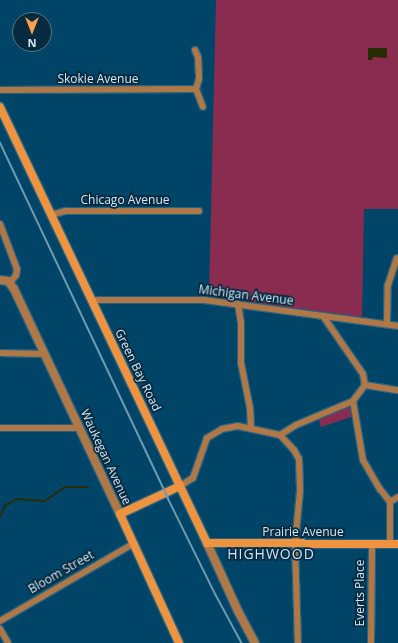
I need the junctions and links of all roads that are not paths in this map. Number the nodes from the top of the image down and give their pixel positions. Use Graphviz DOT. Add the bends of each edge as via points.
graph roads {
  1 [pos="195,50"];
  2 [pos="196,89"];
  3 [pos="0,90"];
  4 [pos="0,107"];
  5 [pos="203,107"];
  6 [pos="199,211"];
  7 [pos="51,215"];
  8 [pos="0,224"];
  9 [pos="397,258"];
  10 [pos="0,280"];
  11 [pos="10,283"];
  12 [pos="91,300"];
  13 [pos="238,304"];
  14 [pos="323,316"];
  15 [pos="386,324"];
  16 [pos="398,326"];
  17 [pos="0,353"];
  18 [pos="44,354"];
  19 [pos="365,385"];
  20 [pos="398,390"];
  21 [pos="353,401"];
  22 [pos="0,428"];
  23 [pos="79,428"];
  24 [pos="250,428"];
  25 [pos="280,435"];
  26 [pos="180,486"];
  27 [pos="398,497"];
  28 [pos="390,502"];
  29 [pos="129,509"];
  30 [pos="120,514"];
  31 [pos="132,541"];
  32 [pos="207,543"];
  33 [pos="295,544"];
  34 [pos="372,544"];
  35 [pos="394,544"];
  36 [pos="0,621"];
  37 [pos="0,629"];
  38 [pos="8,643"];
  39 [pos="179,643"];
  40 [pos="255,643"];
  41 [pos="298,643"];
  42 [pos="371,643"];
  1 -- 2 [label="street" via="199,78"];
  2 -- 3 [label="street, Skokie Avenue"];
  2 -- 5 [label="street"];
  4 -- 7 [label="main road, Green Bay Road"];
  6 -- 7 [label="street, Chicago Avenue" via="65,211"];
  7 -- 12 [label="main road, Green Bay Road"];
  8 -- 11 [label="street" via="17,269"];
  9 -- 15 [label="street" via="388,285"];
  10 -- 11 [label="street"];
  11 -- 18 [label="street, Waukegan Avenue"];
  12 -- 13 [label="street, Michigan Avenue" via="204,300"];
  12 -- 26 [label="main road, Green Bay Road"];
  13 -- 14 [label="street, Michigan Avenue"];
  13 -- 24 [label="street" via="241,322 241,362 250,408"];
  14 -- 15 [label="street, Michigan Avenue"];
  14 -- 19 [label="street" via="361,369"];
  15 -- 16 [label="street, Michigan Avenue"];
  17 -- 18 [label="street"];
  18 -- 23 [label="street, Waukegan Avenue"];
  19 -- 20 [label="street"];
  19 -- 21 [label="street"];
  21 -- 25 [label="street" via="296,425"];
  21 -- 28 [label="street" via="363,460"];
  22 -- 23 [label="street"];
  23 -- 30 [label="street, Waukegan Avenue"];
  24 -- 25 [label="street"];
  24 -- 26 [label="street" via="234,426 207,438 193,478"];
  25 -- 33 [label="street" via="294,450 299,460 300,491"];
  26 -- 29 [label="main road"];
  26 -- 32 [label="main road, Green Bay Road"];
  27 -- 28 [label="street"];
  28 -- 35 [label="street"];
  29 -- 30 [label="main road"];
  29 -- 31 [label="main road"];
  30 -- 31 [label="main road, Waukegan Avenue"];
  31 -- 36 [label="street, Bloom Street"];
  31 -- 39 [label="main road, Waukegan Avenue"];
  32 -- 33 [label="main road, Prairie Avenue"];
  32 -- 40 [label="street, Green Bay Road"];
  33 -- 34 [label="main road, Prairie Avenue"];
  33 -- 41 [label="street"];
  34 -- 35 [label="main road, Prairie Avenue"];
  34 -- 42 [label="street, Everts Place"];
  37 -- 38 [label="street"];
}
